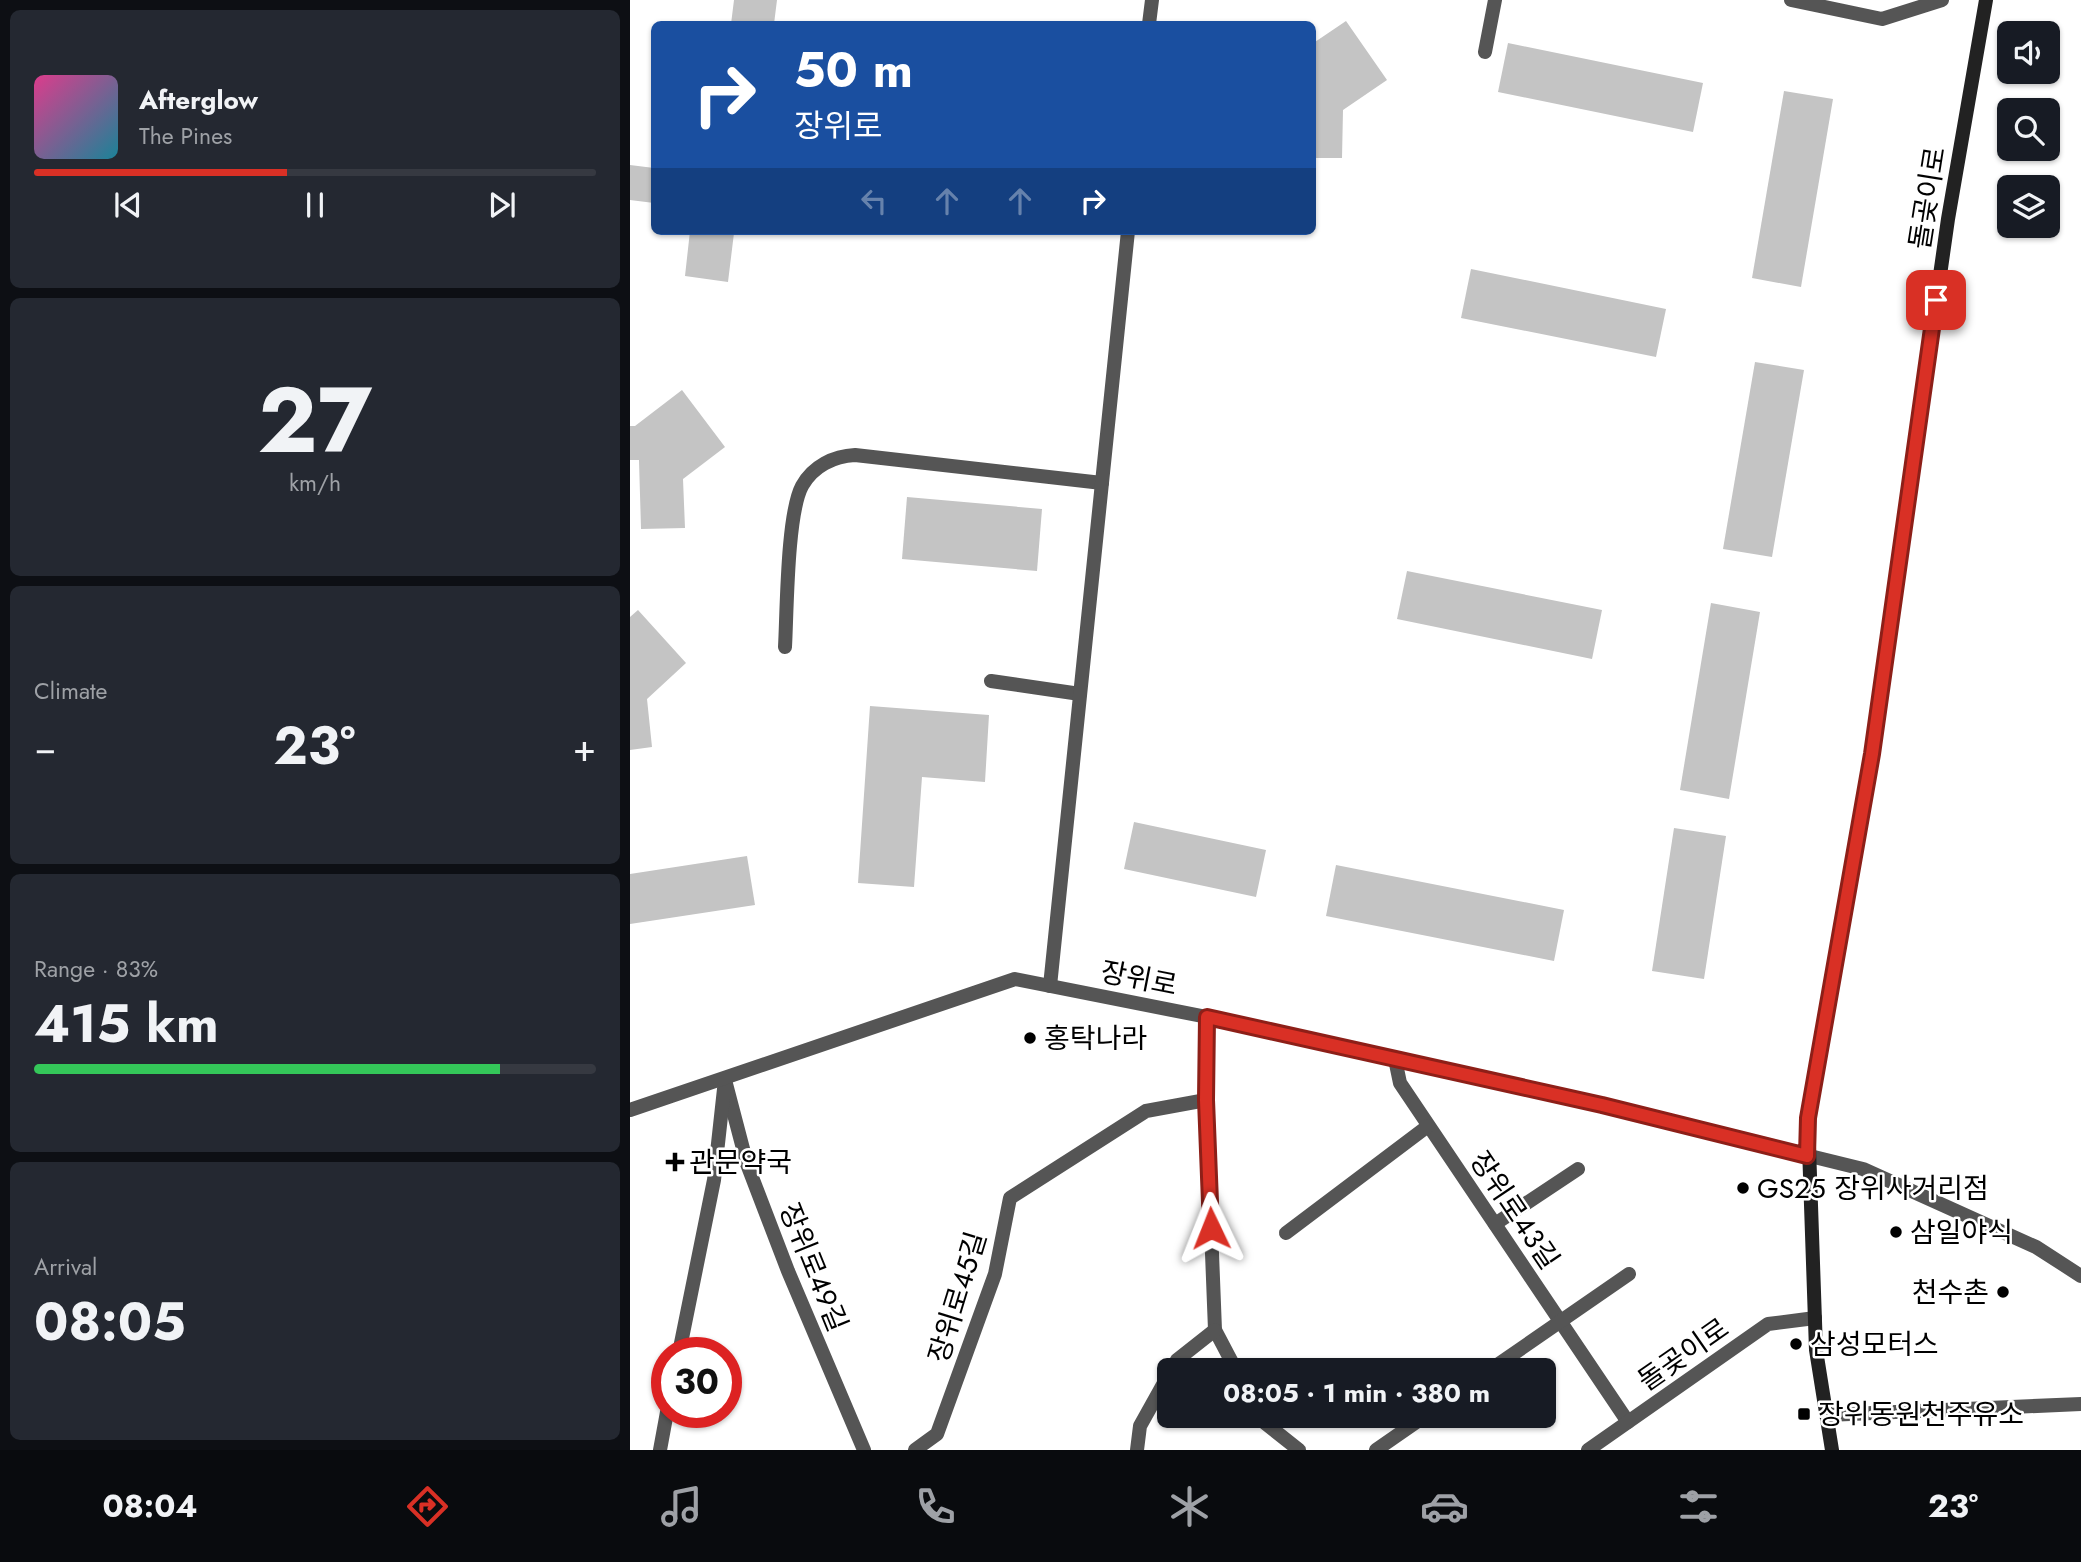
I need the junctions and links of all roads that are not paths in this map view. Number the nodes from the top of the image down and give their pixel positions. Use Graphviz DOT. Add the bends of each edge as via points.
graph roads {
  1 [pos="1152,0"];
  2 [pos="1495,0"];
  3 [pos="1791,0"];
  4 [pos="1942,0"];
  5 [pos="1986,0"];
  6 [pos="1149,21"];
  7 [pos="1485,52"];
  8 [pos="1128,235"];
  9 [pos="1102,483"];
  10 [pos="785,647"];
  11 [pos="991,681"];
  12 [pos="1080,694"];
  13 [pos="1050,986"];
  14 [pos="1207,1017"];
  15 [pos="1395,1059"];
  16 [pos="725,1080"];
  17 [pos="1206,1100"];
  18 [pos="630,1110"];
  19 [pos="1429,1126"];
  20 [pos="1807,1156"];
  21 [pos="1578,1169"];
  22 [pos="1495,1224"];
  23 [pos="1286,1233"];
  24 [pos="1629,1274"];
  25 [pos="2081,1276"];
  26 [pos="1815,1318"];
  27 [pos="1560,1322"];
  28 [pos="1215,1330"];
  29 [pos="682,1337"];
  30 [pos="1180,1358"];
  31 [pos="1230,1358"];
  32 [pos="1508,1358"];
  33 [pos="1157,1395"];
  34 [pos="2081,1404"];
  35 [pos="1827,1415"];
  36 [pos="1628,1422"];
  37 [pos="664,1428"];
  38 [pos="1268,1428"];
  39 [pos="1408,1428"];
  40 [pos="1279,1443"];
  41 [pos="660,1450"];
  42 [pos="864,1450"];
  43 [pos="915,1450"];
  44 [pos="1137,1450"];
  45 [pos="1299,1450"];
  46 [pos="1376,1450"];
  47 [pos="1588,1450"];
  48 [pos="1832,1450"];
  1 -- 6 [label="street"];
  2 -- 7 [label="street"];
  3 -- 4 [label="street" via="1882,19"];
  5 -- 20 [label="main road, 돌곶이로" via="1946,233 1872,754 1808,1118"];
  8 -- 9 [label="street"];
  9 -- 10 [label="street" via="837,456 806,480 795,508"];
  9 -- 12 [label="street"];
  11 -- 12 [label="street"];
  12 -- 13 [label="street"];
  13 -- 14 [label="street, 장위로"];
  13 -- 16 [label="street, 장위로" via="1015,979"];
  14 -- 15 [label="street, 장위로"];
  14 -- 17 [label="street"];
  15 -- 19 [label="street, 장위로43길" via="1400,1083"];
  15 -- 20 [label="street, 장위로"];
  16 -- 18 [label="street, 장위로"];
  16 -- 29 [label="street" via="714,1180"];
  16 -- 42 [label="street, 장위로49길" via="747,1164"];
  17 -- 28 [label="street"];
  17 -- 43 [label="street, 장위로45길" via="1146,1111 1010,1198 995,1274 937,1434"];
  19 -- 22 [label="street, 장위로43길"];
  19 -- 23 [label="street"];
  20 -- 25 [label="street, 장위로" via="1863,1169 2036,1247"];
  20 -- 26 [label="main road, 돌곶이로"];
  21 -- 22 [label="street"];
  22 -- 27 [label="street, 장위로43길"];
  24 -- 27 [label="street"];
  26 -- 35 [label="main road, 돌곶이로"];
  26 -- 36 [label="street, 돌곶이로" via="1768,1324"];
  27 -- 32 [label="street"];
  27 -- 36 [label="street, 장위로43길"];
  28 -- 30 [label="street"];
  28 -- 31 [label="street"];
  33 -- 44 [label="street" via="1140,1426"];
  34 -- 35 [label="street"];
  35 -- 48 [label="main road, 돌곶이로"];
  36 -- 47 [label="street, 돌곶이로"];
  37 -- 41 [label="street"];
  38 -- 40 [label="street"];
  39 -- 46 [label="street"];
  40 -- 45 [label="street"];
}
